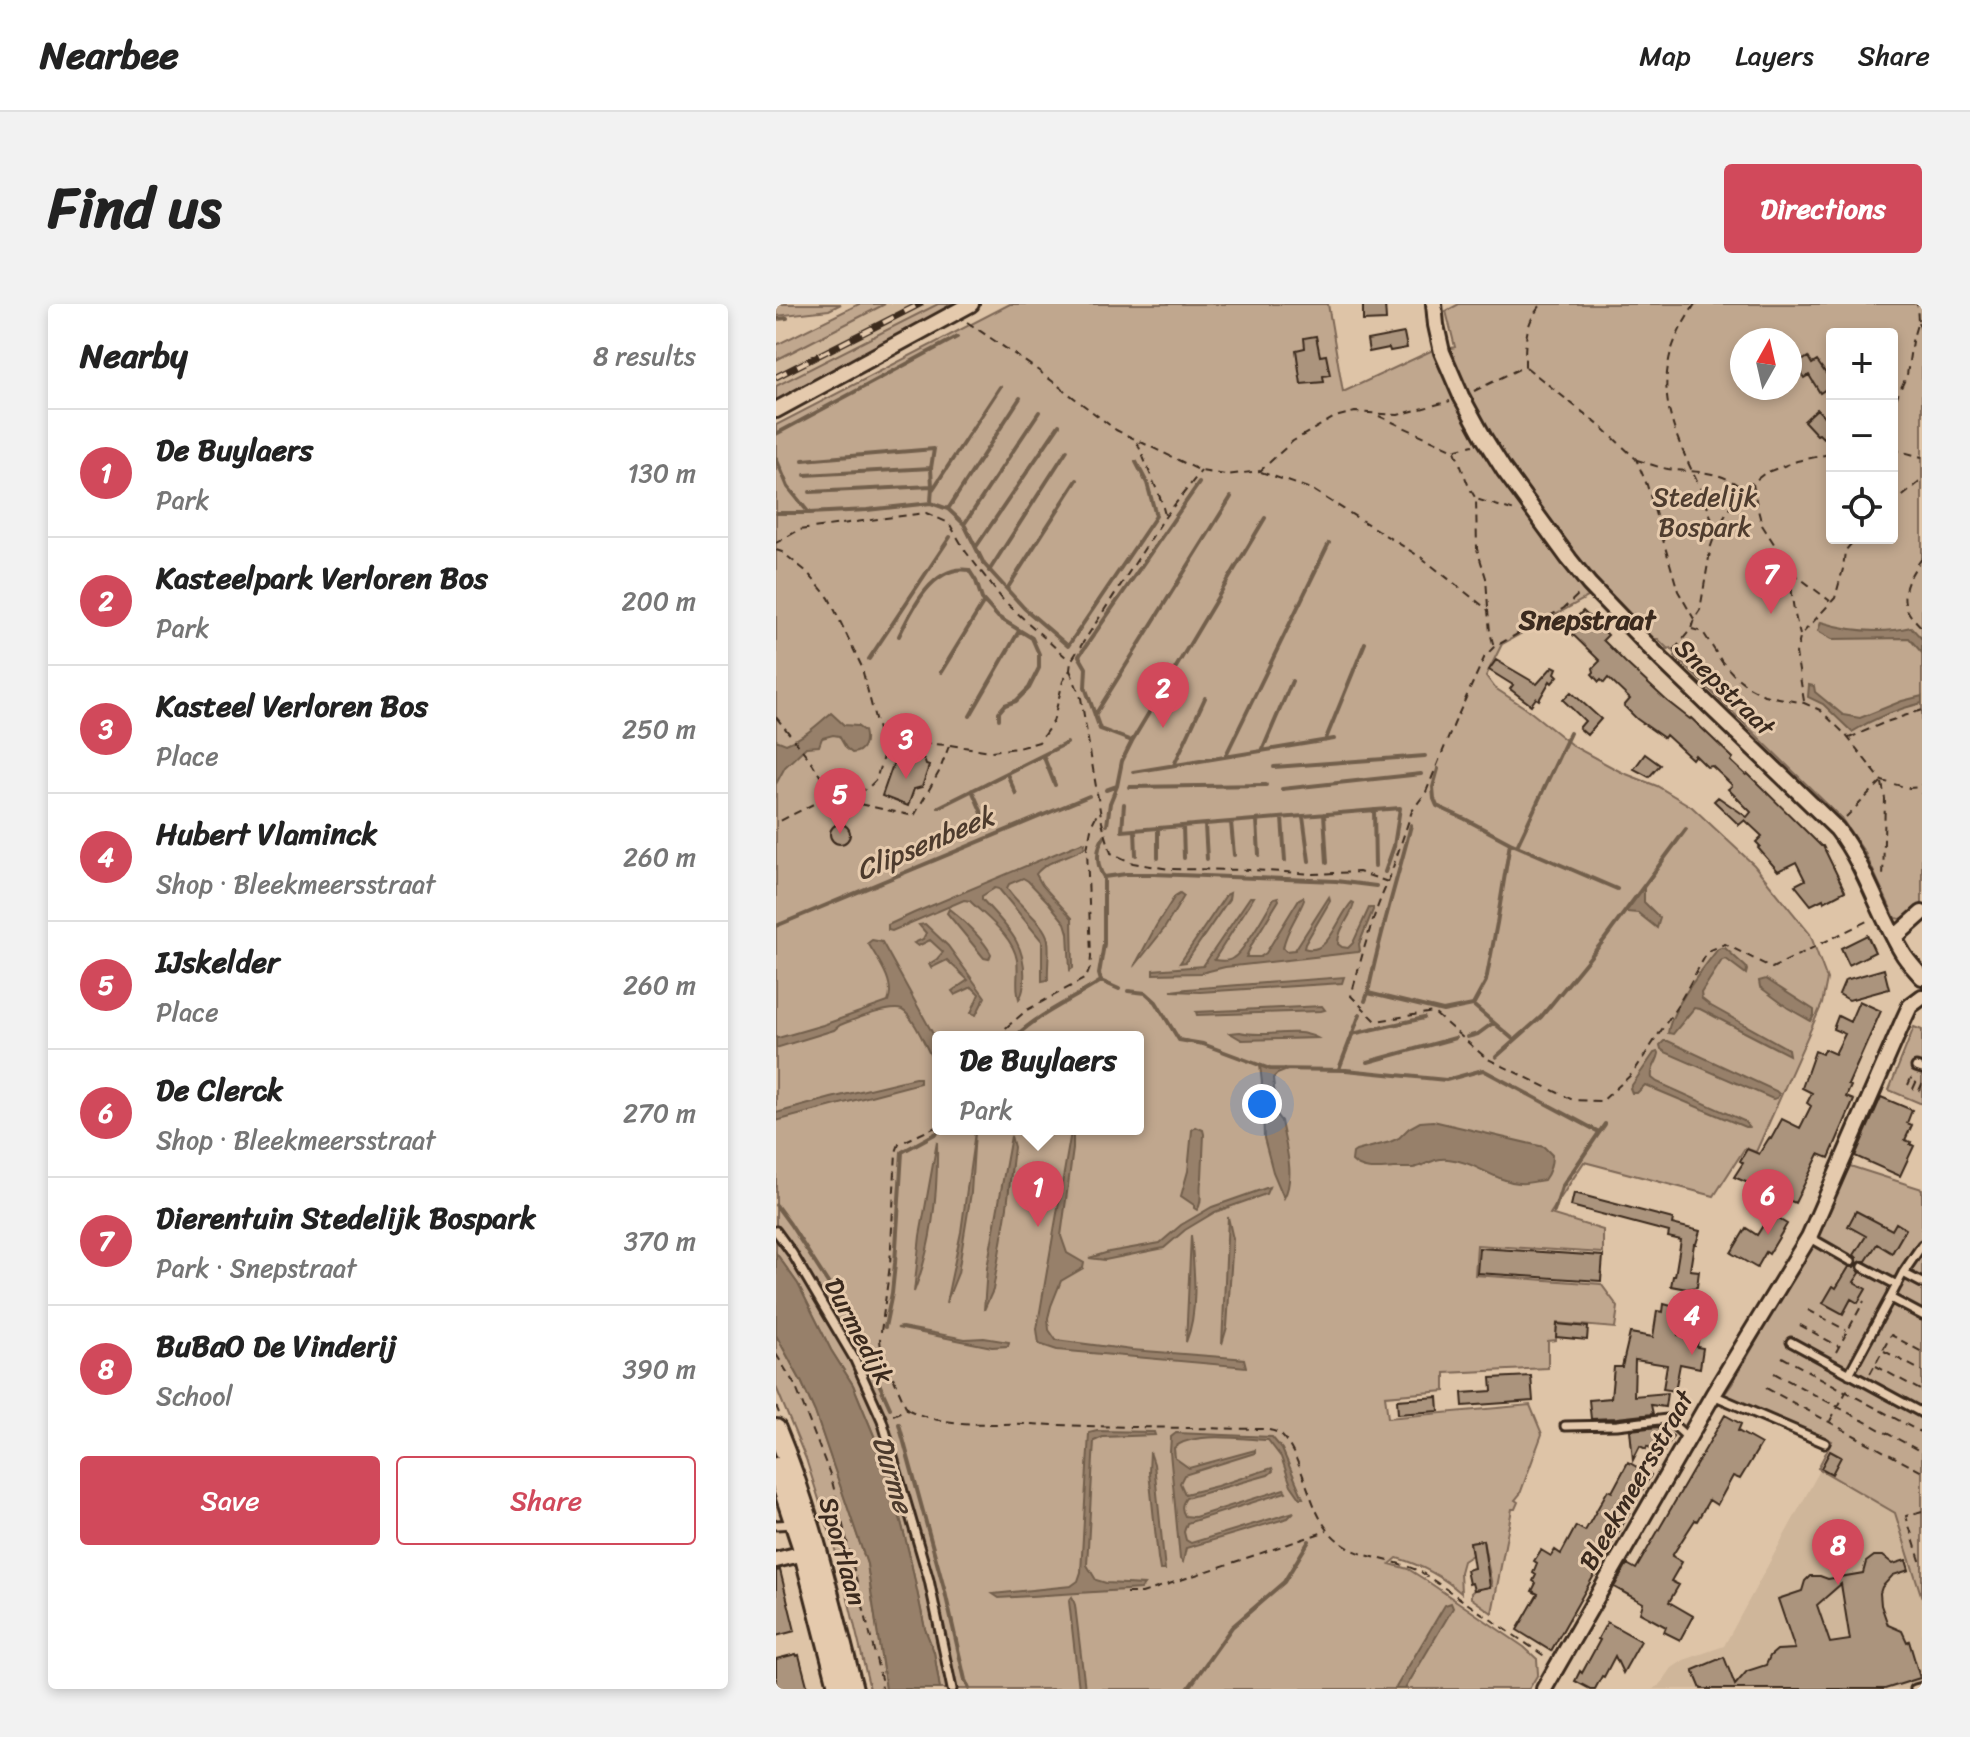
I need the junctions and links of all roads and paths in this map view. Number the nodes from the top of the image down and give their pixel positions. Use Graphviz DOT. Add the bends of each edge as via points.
graph roads {
  1 [pos="971,304"];
  2 [pos="1434,304"];
  3 [pos="1542,304"];
  4 [pos="1695,304"];
  5 [pos="1917,304"];
  6 [pos="954,313"];
  7 [pos="1918,321"];
  8 [pos="1922,332"];
  9 [pos="1525,366"];
  10 [pos="1461,396"];
  11 [pos="1895,400"];
  12 [pos="776,410"];
  13 [pos="1377,415"];
  14 [pos="1484,438"];
  15 [pos="1136,441"];
  16 [pos="1454,450"];
  17 [pos="1898,451"];
  18 [pos="1826,454"];
  19 [pos="1922,457"];
  20 [pos="1636,459"];
  21 [pos="1201,471"];
  22 [pos="1260,471"];
  23 [pos="1692,471"];
  24 [pos="1922,480"];
  25 [pos="1753,483"];
  26 [pos="1743,490"];
  27 [pos="1476,499"];
  28 [pos="1898,500"];
  29 [pos="1514,511"];
  30 [pos="1165,517"];
  31 [pos="1716,532"];
  32 [pos="776,543"];
  33 [pos="1851,544"];
  34 [pos="776,550"];
  35 [pos="1922,558"];
  36 [pos="1793,573"];
  37 [pos="1589,584"];
  38 [pos="1832,602"];
  39 [pos="1488,610"];
  40 [pos="1694,619"];
  41 [pos="1922,628"];
  42 [pos="1691,629"];
  43 [pos="1801,635"];
  44 [pos="1494,647"];
  45 [pos="1662,660"];
  46 [pos="1071,661"];
  47 [pos="1070,670"];
  48 [pos="1804,703"];
  49 [pos="1922,710"];
  50 [pos="776,717"];
  51 [pos="1848,738"];
  52 [pos="880,741"];
  53 [pos="950,745"];
  54 [pos="1882,781"];
  55 [pos="1922,787"];
  56 [pos="831,794"];
  57 [pos="1100,809"];
  58 [pos="776,823"];
  59 [pos="1837,829"];
  60 [pos="1388,882"];
  61 [pos="1874,895"];
  62 [pos="1883,913"];
  63 [pos="1922,913"];
  64 [pos="1895,937"];
  65 [pos="1922,977"];
  66 [pos="1922,997"];
  67 [pos="1002,1031"];
  68 [pos="1922,1084"];
  69 [pos="1919,1091"];
  70 [pos="932,1129"];
  71 [pos="776,1231"];
  72 [pos="1809,1237"];
  73 [pos="1922,1245"];
  74 [pos="1851,1261"];
  75 [pos="1863,1267"];
  76 [pos="1903,1273"];
  77 [pos="1922,1283"];
  78 [pos="1897,1285"];
  79 [pos="1890,1298"];
  80 [pos="1864,1301"];
  81 [pos="1808,1310"];
  82 [pos="1922,1315"];
  83 [pos="1800,1325"];
  84 [pos="1847,1331"];
  85 [pos="1791,1342"];
  86 [pos="1839,1346"];
  87 [pos="1883,1350"];
  88 [pos="1922,1352"];
  89 [pos="776,1354"];
  90 [pos="1782,1357"];
  91 [pos="1830,1363"];
  92 [pos="1875,1365"];
  93 [pos="1922,1371"];
  94 [pos="1774,1373"];
  95 [pos="1852,1375"];
  96 [pos="1866,1382"];
  97 [pos="1766,1388"];
  98 [pos="1922,1391"];
  99 [pos="1846,1392"];
  100 [pos="1713,1395"];
  101 [pos="1838,1407"];
  102 [pos="907,1409"];
  103 [pos="1922,1413"];
  104 [pos="882,1420"];
  105 [pos="1830,1422"];
  106 [pos="1565,1426"];
  107 [pos="776,1429"];
  108 [pos="1922,1433"];
  109 [pos="1688,1438"];
  110 [pos="1825,1443"];
  111 [pos="1922,1452"];
  112 [pos="776,1467"];
  113 [pos="1922,1472"];
  114 [pos="1922,1511"];
  115 [pos="795,1524"];
  116 [pos="776,1525"];
  117 [pos="1329,1531"];
  118 [pos="804,1553"];
  119 [pos="776,1560"];
  120 [pos="1922,1567"];
  121 [pos="1126,1593"];
  122 [pos="1558,1666"];
  123 [pos="1922,1687"];
  124 [pos="839,1689"];
  125 [pos="853,1689"];
  126 [pos="882,1689"];
  127 [pos="952,1689"];
  128 [pos="1544,1689"];
  129 [pos="1915,1689"];
  1 -- 6 [label="street"];
  2 -- 10 [label="street, Snepstraat" via="1442,352"];
  3 -- 9 [label="path" via="1526,331"];
  4 -- 23 [label="path" via="1667,367 1669,413"];
  5 -- 7 [label="path"];
  6 -- 12 [label="street"];
  6 -- 15 [label="path"];
  7 -- 8 [label="path"];
  7 -- 11 [label="path" via="1907,375"];
  9 -- 10 [label="path"];
  9 -- 20 [label="path"];
  10 -- 13 [label="path" via="1398,415"];
  10 -- 14 [label="street, Snepstraat"];
  13 -- 16 [label="path"];
  13 -- 22 [label="path" via="1355,412 1335,417 1293,441"];
  14 -- 16 [label="path"];
  14 -- 37 [label="street, Snepstraat"];
  15 -- 21 [label="path"];
  15 -- 30 [label="path"];
  16 -- 27 [label="path"];
  17 -- 19 [label="path"];
  18 -- 25 [label="path" via="1787,464"];
  20 -- 23 [label="path"];
  20 -- 40 [label="path" via="1678,591"];
  21 -- 22 [label="path"];
  21 -- 30 [label="path"];
  22 -- 39 [label="path" via="1311,489 1422,558"];
  23 -- 26 [label="path" via="1729,479"];
  23 -- 31 [label="path"];
  24 -- 28 [label="path"];
  25 -- 26 [label="path"];
  25 -- 36 [label="path" via="1762,525"];
  26 -- 31 [label="path"];
  27 -- 29 [label="path"];
  27 -- 39 [label="path" via="1477,549"];
  30 -- 46 [label="path"];
  31 -- 40 [label="path"];
  32 -- 46 [label="path" via="799,530 926,513 949,523 1003,600"];
  33 -- 38 [label="path"];
  34 -- 52 [label="path" via="807,572 829,598 861,665"];
  35 -- 41 [label="path" via="1904,595 1907,612"];
  36 -- 38 [label="path"];
  36 -- 43 [label="path"];
  37 -- 44 [label="path" via="1564,608"];
  37 -- 45 [label="street, Snepstraat"];
  38 -- 43 [label="path"];
  39 -- 44 [label="path"];
  40 -- 42 [label="path"];
  42 -- 45 [label="path"];
  42 -- 48 [label="path" via="1703,632 1722,662 1749,687"];
  43 -- 48 [label="path" via="1796,653"];
  44 -- 60 [label="path" via="1485,656 1426,792 1412,811"];
  45 -- 59 [label="street, Snepstraat"];
  46 -- 47 [label="path"];
  47 -- 53 [label="path" via="1053,722 1039,742 991,751"];
  47 -- 57 [label="path" via="1081,698"];
  48 -- 51 [label="path" via="1820,710"];
  49 -- 51 [label="path"];
  50 -- 56 [label="path"];
  51 -- 54 [label="path"];
  52 -- 53 [label="path"];
  52 -- 56 [label="path" via="884,753 876,780 864,790"];
  53 -- 56 [label="path" via="914,816"];
  54 -- 55 [label="path"];
  54 -- 59 [label="path"];
  54 -- 61 [label="path" via="1883,882"];
  56 -- 58 [label="path"];
  57 -- 60 [label="path" via="1111,853 1133,863 1169,869 1359,872"];
  57 -- 67 [label="path" via="1087,849 1091,957 1086,978 1027,1010"];
  59 -- 61 [label="street, Snepstraat"];
  60 -- 62 [label="path" via="1375,908 1351,996 1376,1021 1433,1012 1486,1058 1573,1100 1602,1101 1633,1073 1708,951 1725,944 1772,968"];
  61 -- 62 [label="street, Snepstraat"];
  62 -- 64 [label="street, Snepstraat"];
  63 -- 64 [label="street"];
  64 -- 65 [label="street, Snepstraat"];
  66 -- 72 [label="street, Bleekmeersstraat" via="1910,1006"];
  68 -- 69 [label="path"];
  70 -- 102 [label="path" via="899,1144 894,1165 890,1265 880,1339"];
  71 -- 104 [label="lane, Durmedijk" via="855,1360"];
  72 -- 74 [label="lane"];
  72 -- 100 [label="street, Bleekmeersstraat"];
  73 -- 76 [label="lane"];
  75 -- 78 [label="lane"];
  76 -- 77 [label="lane"];
  76 -- 78 [label="lane"];
  78 -- 79 [label="lane"];
  79 -- 82 [label="lane"];
  79 -- 95 [label="lane"];
  80 -- 84 [label="path"];
  81 -- 84 [label="path"];
  83 -- 86 [label="path"];
  84 -- 86 [label="path"];
  85 -- 91 [label="lane"];
  86 -- 91 [label="path"];
  87 -- 88 [label="path" via="1891,1335"];
  87 -- 92 [label="path"];
  87 -- 93 [label="path"];
  89 -- 126 [label="path" via="795,1385 831,1477"];
  90 -- 99 [label="path"];
  91 -- 95 [label="lane"];
  92 -- 96 [label="path"];
  92 -- 98 [label="path"];
  94 -- 101 [label="path"];
  95 -- 96 [label="lane"];
  95 -- 99 [label="path"];
  96 -- 103 [label="lane"];
  97 -- 105 [label="path"];
  99 -- 101 [label="path"];
  99 -- 108 [label="path"];
  100 -- 109 [label="street, Bleekmeersstraat"];
  100 -- 110 [label="lane"];
  101 -- 105 [label="path"];
  101 -- 111 [label="path"];
  102 -- 104 [label="path"];
  102 -- 117 [label="path" via="941,1421 1270,1430 1287,1444"];
  104 -- 127 [label="lane, Durmedijk" via="929,1580"];
  105 -- 113 [label="path"];
  106 -- 109 [label="lane" via="1667,1419"];
  107 -- 125 [label="main road, Sportlaan" via="816,1543"];
  109 -- 122 [label="street, Bleekmeersstraat"];
  112 -- 115 [label="main road, Sportlaan"];
  114 -- 120 [label="path" via="1906,1516"];
  115 -- 116 [label="lane"];
  115 -- 118 [label="main road, Sportlaan"];
  117 -- 121 [label="path" via="1142,1593"];
  117 -- 122 [label="path" via="1363,1556 1421,1572"];
  118 -- 119 [label="street"];
  118 -- 124 [label="main road, Sportlaan"];
  122 -- 128 [label="street, Bleekmeersstraat"];
  123 -- 129 [label="lane"];
}
